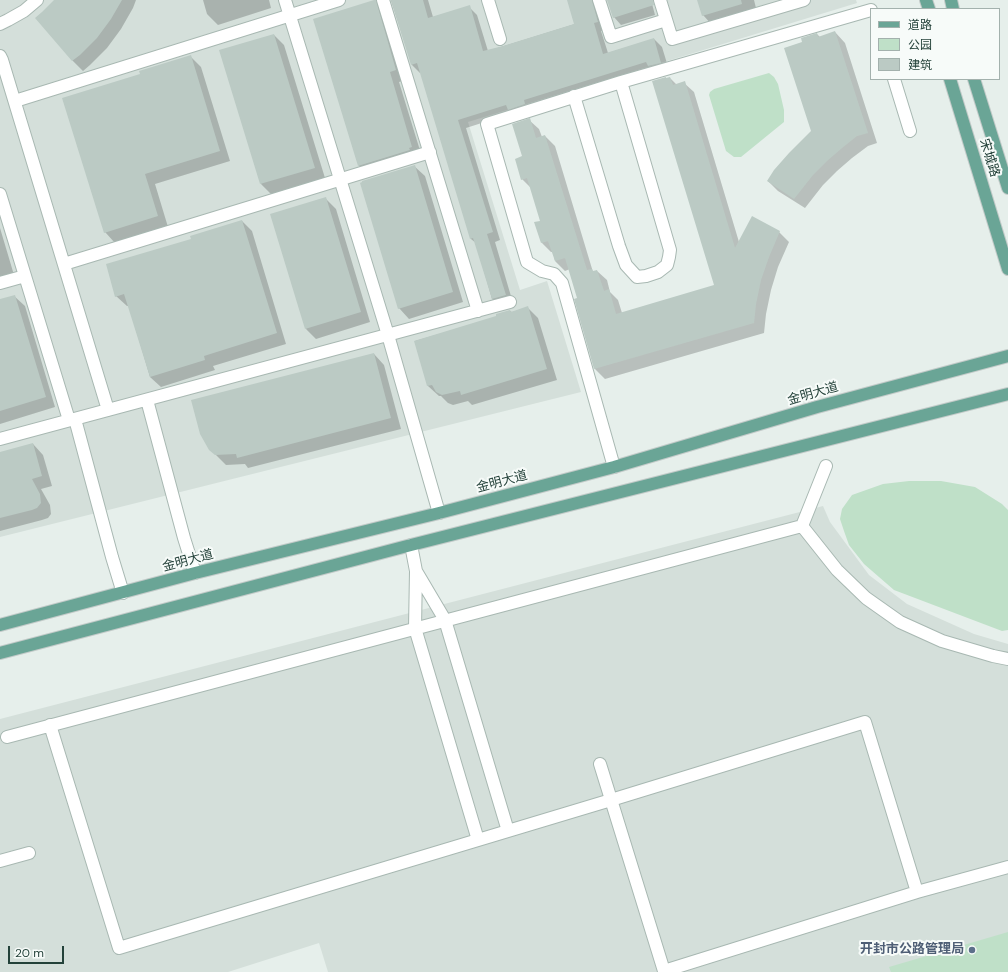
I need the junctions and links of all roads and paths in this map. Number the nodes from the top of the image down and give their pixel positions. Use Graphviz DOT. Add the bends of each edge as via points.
graph roads {
  1 [pos="37,0"];
  2 [pos="285,0"];
  3 [pos="339,0"];
  4 [pos="383,0"];
  5 [pos="488,0"];
  6 [pos="599,0"];
  7 [pos="660,0"];
  8 [pos="804,0"];
  9 [pos="870,9"];
  10 [pos="290,15"];
  11 [pos="666,20"];
  12 [pos="0,24"];
  13 [pos="500,39"];
  14 [pos="0,56"];
  15 [pos="894,80"];
  16 [pos="950,80"];
  17 [pos="974,80"];
  18 [pos="621,82"];
  19 [pos="574,96"];
  20 [pos="15,101"];
  21 [pos="910,131"];
  22 [pos="430,152"];
  23 [pos="340,180"];
  24 [pos="1008,188"];
  25 [pos="0,194"];
  26 [pos="64,264"];
  27 [pos="1008,269"];
  28 [pos="25,276"];
  29 [pos="0,283"];
  30 [pos="510,302"];
  31 [pos="478,311"];
  32 [pos="388,335"];
  33 [pos="1008,356"];
  34 [pos="1008,394"];
  35 [pos="147,400"];
  36 [pos="108,410"];
  37 [pos="72,420"];
  38 [pos="0,439"];
  39 [pos="826,466"];
  40 [pos="614,467"];
  41 [pos="439,512"];
  42 [pos="802,526"];
  43 [pos="411,545"];
  44 [pos="416,571"];
  45 [pos="195,574"];
  46 [pos="123,593"];
  47 [pos="445,620"];
  48 [pos="0,625"];
  49 [pos="415,628"];
  50 [pos="0,652"];
  51 [pos="1008,659"];
  52 [pos="50,725"];
  53 [pos="7,736"];
  54 [pos="600,764"];
  55 [pos="611,800"];
  56 [pos="508,831"];
  57 [pos="478,840"];
  58 [pos="29,853"];
  59 [pos="0,861"];
  60 [pos="1008,868"];
  61 [pos="917,892"];
  1 -- 12 [label="lane" via="24,11"];
  2 -- 10 [label="lane"];
  3 -- 10 [label="lane"];
  4 -- 22 [label="lane"];
  5 -- 13 [label="lane"];
  6 -- 11 [label="lane" via="611,37"];
  7 -- 11 [label="lane"];
  8 -- 11 [label="lane" via="672,39"];
  9 -- 18 [label="lane"];
  10 -- 20 [label="lane"];
  10 -- 23 [label="lane"];
  14 -- 20 [label="lane"];
  15 -- 21 [label="lane"];
  16 -- 27 [label="main road, 宋城路"];
  17 -- 24 [label="main road, 宋城路"];
  18 -- 19 [label="lane"];
  18 -- 19 [label="lane" via="670,250 667,265 658,272 646,276 637,277 626,264 618,246"];
  19 -- 40 [label="lane" via="487,124 527,262 542,271 554,274 562,283"];
  20 -- 26 [label="lane"];
  22 -- 23 [label="lane"];
  22 -- 31 [label="lane"];
  23 -- 26 [label="lane"];
  23 -- 32 [label="lane"];
  25 -- 28 [label="lane"];
  26 -- 36 [label="lane"];
  28 -- 29 [label="lane"];
  28 -- 37 [label="lane"];
  30 -- 31 [label="lane"];
  31 -- 32 [label="lane"];
  32 -- 35 [label="lane"];
  32 -- 41 [label="lane"];
  33 -- 40 [label="main road, 金明大道" via="817,407"];
  34 -- 43 [label="main road"];
  35 -- 36 [label="lane"];
  35 -- 45 [label="lane"];
  36 -- 37 [label="lane"];
  37 -- 38 [label="lane"];
  37 -- 46 [label="lane"];
  39 -- 42 [label="lane"];
  40 -- 41 [label="main road, 金明大道"];
  41 -- 45 [label="main road, 金明大道"];
  42 -- 47 [label="lane"];
  42 -- 51 [label="lane" via="837,570 866,598 900,622 942,641"];
  43 -- 44 [label="lane"];
  43 -- 50 [label="main road"];
  44 -- 47 [label="lane"];
  44 -- 49 [label="lane"];
  45 -- 46 [label="main road, 金明大道"];
  46 -- 48 [label="main road, 金明大道"];
  47 -- 49 [label="lane"];
  47 -- 56 [label="lane"];
  49 -- 52 [label="lane"];
  49 -- 57 [label="lane"];
  52 -- 53 [label="lane"];
  52 -- 57 [label="lane" via="119,948"];
  54 -- 55 [label="lane"];
  55 -- 56 [label="lane"];
  55 -- 61 [label="lane" via="664,970"];
  55 -- 61 [label="lane" via="865,722"];
  56 -- 57 [label="lane"];
  58 -- 59 [label="lane"];
  60 -- 61 [label="lane"];
}
